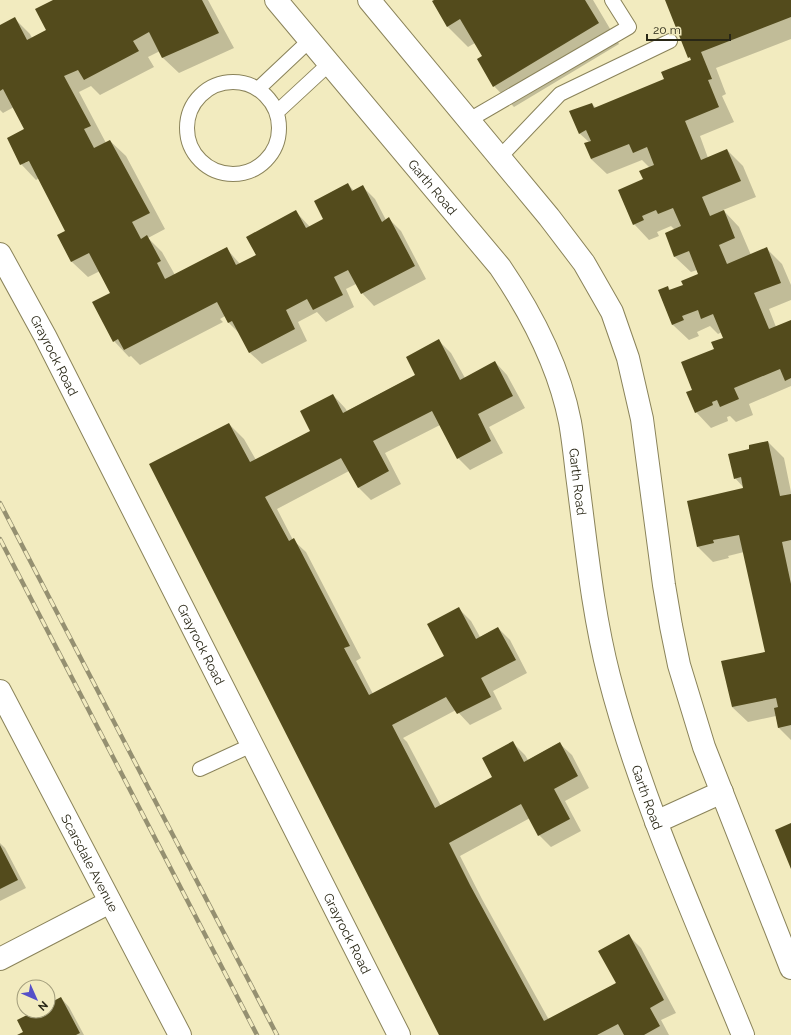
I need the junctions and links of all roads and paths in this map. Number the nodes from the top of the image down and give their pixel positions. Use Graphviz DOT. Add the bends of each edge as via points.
graph roads {
  1 [pos="276,0"];
  2 [pos="369,0"];
  3 [pos="612,0"];
  4 [pos="310,40"];
  5 [pos="670,41"];
  6 [pos="330,63"];
  7 [pos="258,89"];
  8 [pos="277,112"];
  9 [pos="469,120"];
  10 [pos="500,157"];
  11 [pos="0,254"];
  12 [pos="0,691"];
  13 [pos="252,745"];
  14 [pos="200,769"];
  15 [pos="722,792"];
  16 [pos="656,822"];
  17 [pos="110,902"];
  18 [pos="0,959"];
  19 [pos="791,968"];
  20 [pos="180,1035"];
  21 [pos="399,1035"];
  22 [pos="743,1035"];
  1 -- 4 [label="street, Garth Road"];
  2 -- 9 [label="street"];
  3 -- 9 [label="lane" via="629,27"];
  4 -- 6 [label="street, Garth Road"];
  4 -- 7 [label="lane"];
  5 -- 10 [label="lane" via="560,94"];
  6 -- 8 [label="lane"];
  6 -- 16 [label="street, Garth Road" via="500,267 541,336 553,364 570,422 598,627 608,673 627,742"];
  7 -- 8 [label="lane" via="269,98"];
  7 -- 8 [label="lane" via="243,83 225,82 204,92 194,103 187,126 190,144 202,162 214,170 230,174 244,173 259,166 266,160 278,140"];
  9 -- 10 [label="street"];
  10 -- 15 [label="street" via="584,264 612,312 621,336 642,419 664,585 679,665 704,747"];
  11 -- 13 [label="street, Grayrock Road" via="45,336"];
  12 -- 17 [label="street, Scarsdale Avenue"];
  13 -- 14 [label="lane"];
  13 -- 21 [label="street, Grayrock Road"];
  15 -- 16 [label="street"];
  15 -- 19 [label="street"];
  16 -- 22 [label="street, Garth Road"];
  17 -- 18 [label="street"];
  17 -- 20 [label="street, Scarsdale Avenue"];
}
